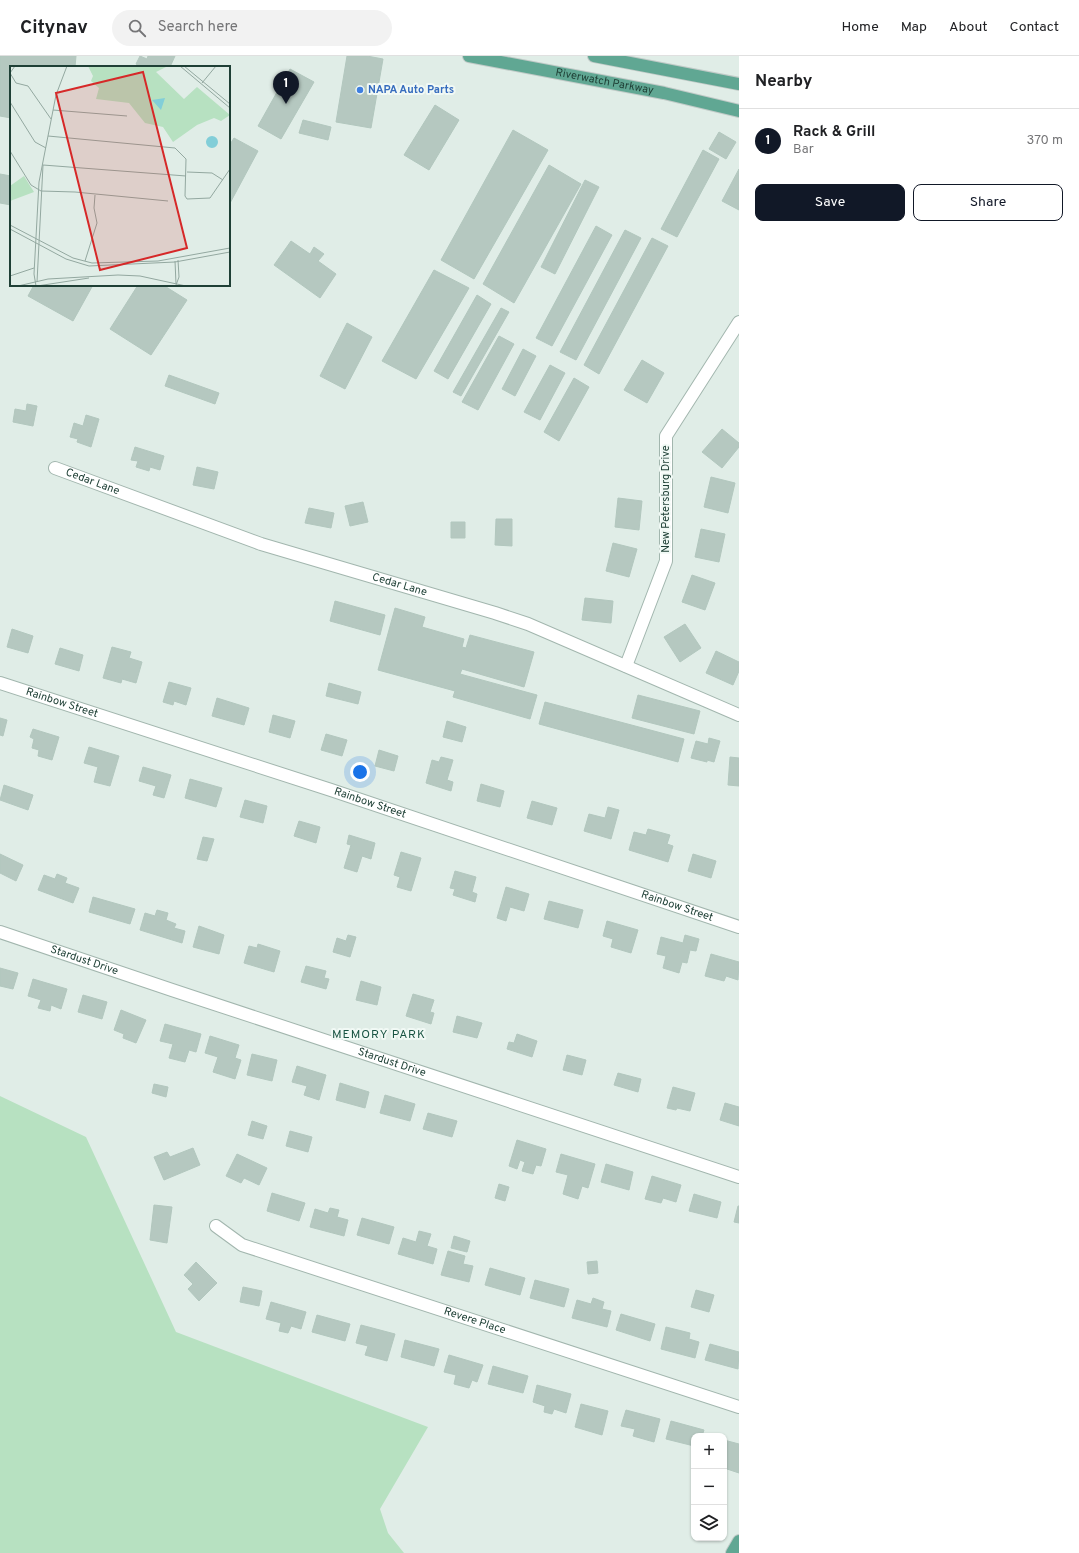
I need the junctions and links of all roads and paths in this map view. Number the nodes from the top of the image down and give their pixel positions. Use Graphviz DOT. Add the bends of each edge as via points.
graph roads {
  1 [pos="469,56"];
  2 [pos="594,56"];
  3 [pos="739,84"];
  4 [pos="739,111"];
  5 [pos="739,322"];
  6 [pos="55,468"];
  7 [pos="626,666"];
  8 [pos="0,682"];
  9 [pos="739,714"];
  10 [pos="739,927"];
  11 [pos="0,932"];
  12 [pos="739,1177"];
  13 [pos="216,1226"];
  14 [pos="739,1408"];
  15 [pos="739,1541"];
  16 [pos="732,1553"];
  1 -- 4 [label="main road, Riverwatch Parkway" via="664,93"];
  2 -- 3 [label="main road"];
  5 -- 7 [label="street, New Petersburg Drive" via="666,436 666,560"];
  6 -- 7 [label="street, Cedar Lane" via="261,544 508,618"];
  7 -- 9 [label="street, Cedar Lane"];
  8 -- 10 [label="street, Rainbow Street"];
  11 -- 12 [label="street, Stardust Drive"];
  13 -- 14 [label="street, Revere Place" via="242,1245"];
  15 -- 16 [label="main road"];
}
